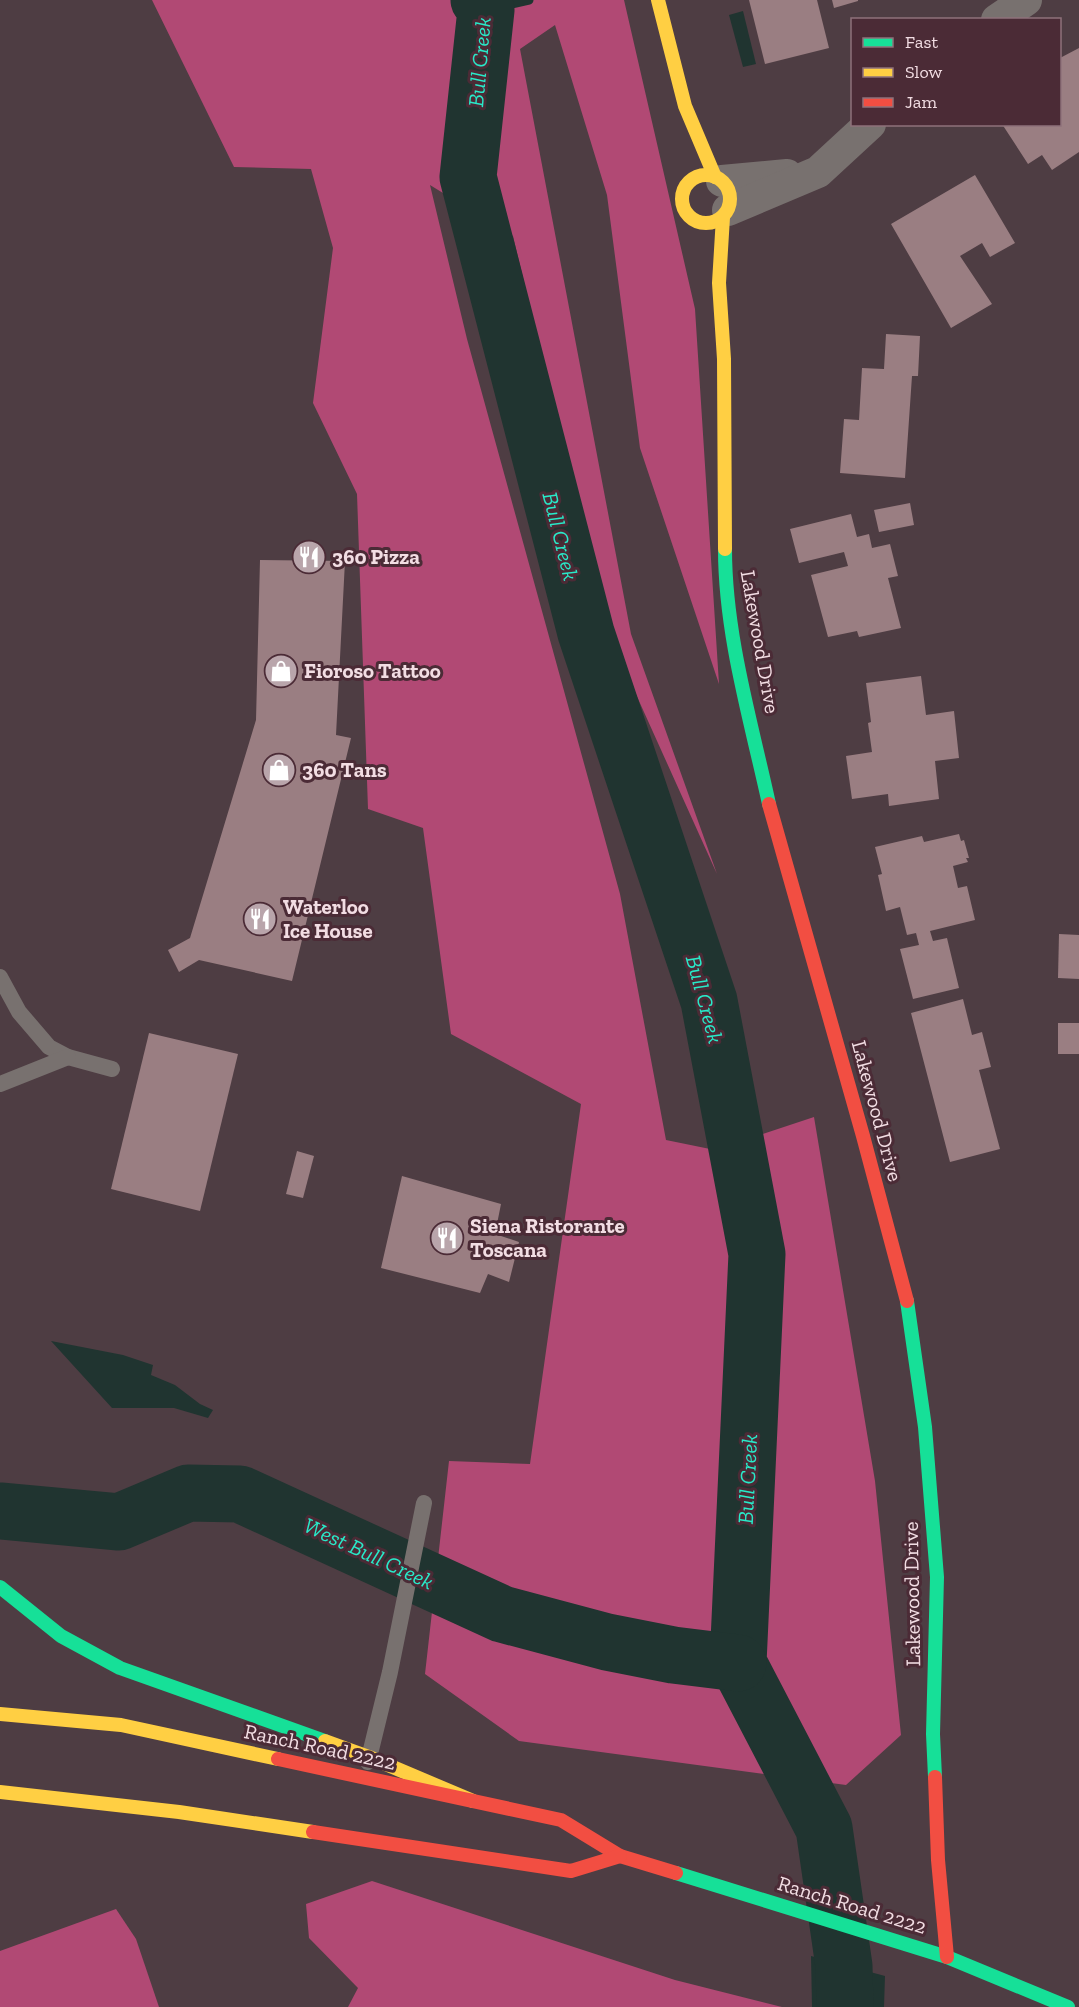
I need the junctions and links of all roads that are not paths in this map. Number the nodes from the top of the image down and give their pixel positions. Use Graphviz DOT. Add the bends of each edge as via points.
graph roads {
  1 [pos="658,0"];
  2 [pos="1026,0"];
  3 [pos="1000,18"];
  4 [pos="685,106"];
  5 [pos="868,126"];
  6 [pos="685,142"];
  7 [pos="684,166"];
  8 [pos="684,190"];
  9 [pos="722,196"];
  10 [pos="692,219"];
  11 [pos="719,283"];
  12 [pos="0,977"];
  13 [pos="68,1057"];
  14 [pos="112,1069"];
  15 [pos="0,1084"];
  16 [pos="424,1503"];
  17 [pos="1,1588"];
  18 [pos="0,1713"];
  19 [pos="369,1756"];
  20 [pos="365,1778"];
  21 [pos="0,1792"];
  22 [pos="473,1801"];
  23 [pos="620,1856"];
  24 [pos="947,1957"];
  25 [pos="1068,2007"];
  1 -- 4 [label="main road, Lakewood Drive"];
  2 -- 3 [label="street"];
  4 -- 6 [label="main road, Lakewood Drive"];
  4 -- 9 [label="main road, Lakewood Drive"];
  5 -- 9 [label="street" via="818,172"];
  7 -- 8 [label="main road"];
  8 -- 9 [label="main road" via="700,176"];
  8 -- 10 [label="main road" via="683,205"];
  9 -- 10 [label="main road" via="708,223"];
  9 -- 11 [label="main road, Lakewood Drive"];
  10 -- 11 [label="main road, Lakewood Drive"];
  11 -- 24 [label="main road, Lakewood Drive" via="724,359 725,565 734,641 772,817 906,1298 925,1427 937,1577 933,1734"];
  12 -- 13 [label="lane" via="19,1012 50,1047"];
  13 -- 14 [label="lane"];
  13 -- 15 [label="lane"];
  16 -- 19 [label="lane"];
  17 -- 19 [label="main road" via="61,1636 120,1668"];
  18 -- 20 [label="main road, Ranch Road 2222" via="121,1725"];
  19 -- 20 [label="lane"];
  19 -- 22 [label="main road"];
  20 -- 22 [label="main road, Ranch Road 2222"];
  21 -- 23 [label="main road" via="130,1806 571,1871"];
  22 -- 23 [label="main road, Ranch Road 2222" via="561,1820"];
  23 -- 24 [label="main road, Ranch Road 2222"];
  24 -- 25 [label="main road, Ranch Road 2222"];
}
